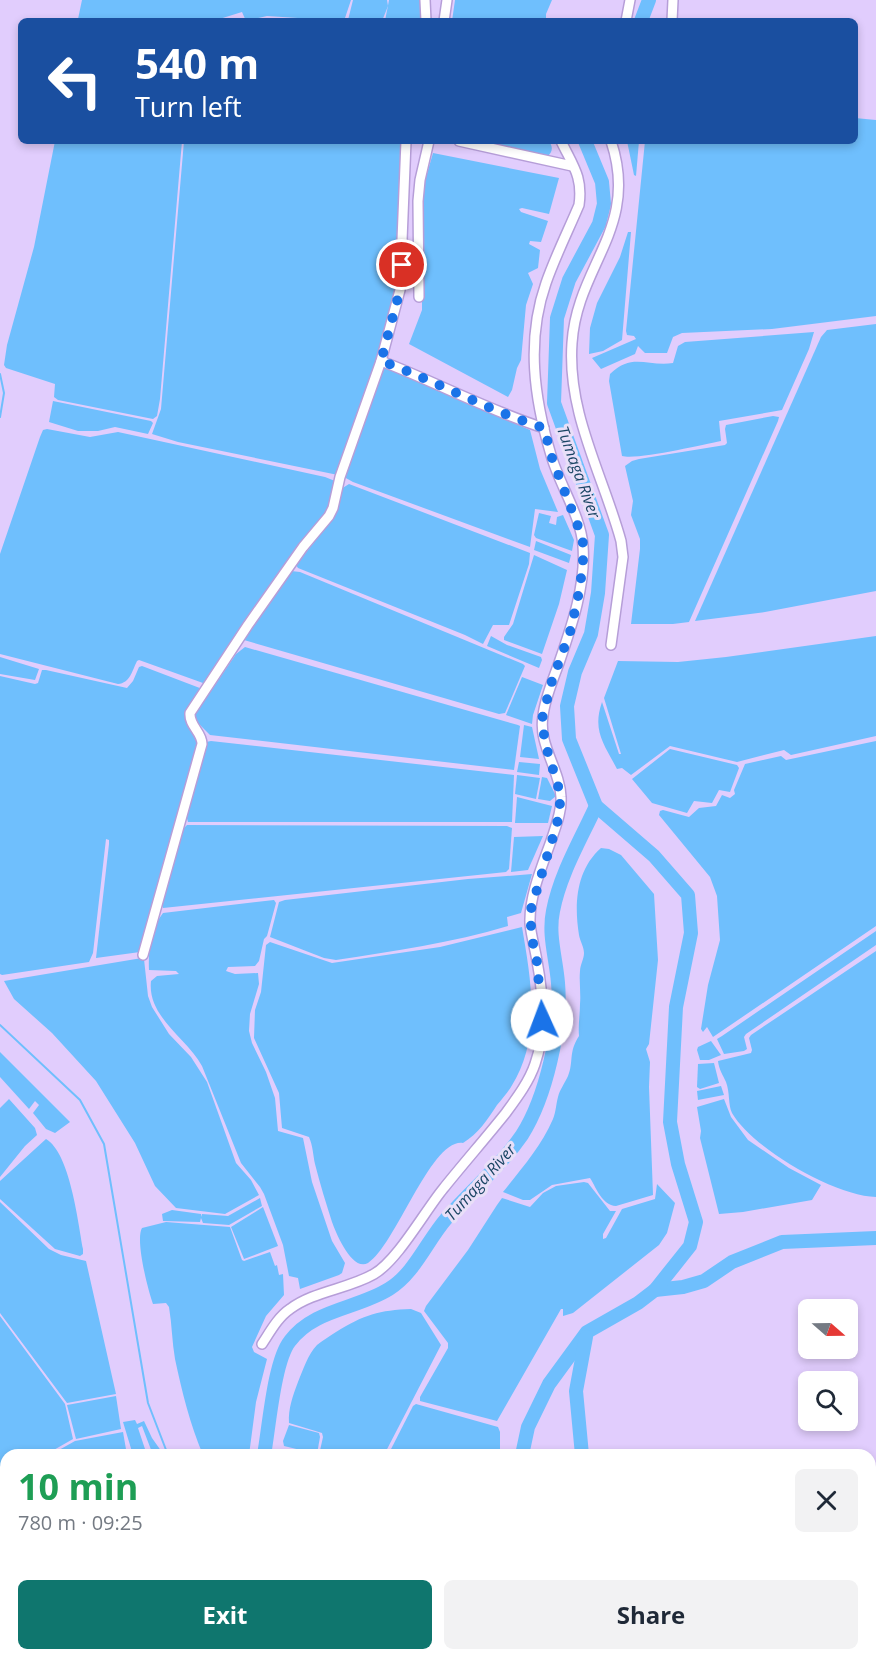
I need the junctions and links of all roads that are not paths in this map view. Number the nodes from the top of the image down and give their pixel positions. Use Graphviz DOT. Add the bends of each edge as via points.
graph roads {
  1 [pos="425,0"];
  2 [pos="447,0"];
  3 [pos="630,0"];
  4 [pos="673,0"];
  5 [pos="426,18"];
  6 [pos="444,18"];
  7 [pos="627,18"];
  8 [pos="672,18"];
  9 [pos="406,144"];
  10 [pos="428,144"];
  11 [pos="473,144"];
  12 [pos="562,144"];
  13 [pos="612,144"];
  14 [pos="572,166"];
  15 [pos="419,297"];
  16 [pos="381,361"];
  17 [pos="544,428"];
  18 [pos="611,645"];
  19 [pos="143,955"];
  20 [pos="262,1344"];
  1 -- 5 [label="street"];
  2 -- 6 [label="street"];
  3 -- 7 [label="street"];
  4 -- 8 [label="street"];
  9 -- 16 [label="street" via="400,290"];
  10 -- 15 [label="street" via="418,201"];
  11 -- 14 [label="street"];
  12 -- 14 [label="street"];
  13 -- 18 [label="street" via="619,172 617,210 579,305 572,341 575,399 621,542"];
  14 -- 17 [label="street" via="581,184 579,205 546,281 533,342"];
  16 -- 17 [label="street"];
  16 -- 19 [label="street" via="329,516 296,556 190,713 191,724 202,744"];
  17 -- 20 [label="street" via="584,551 571,629 542,719 561,796 557,824 531,909 541,996 541,1032 535,1065 520,1093 388,1262 374,1274 289,1309"];
}
